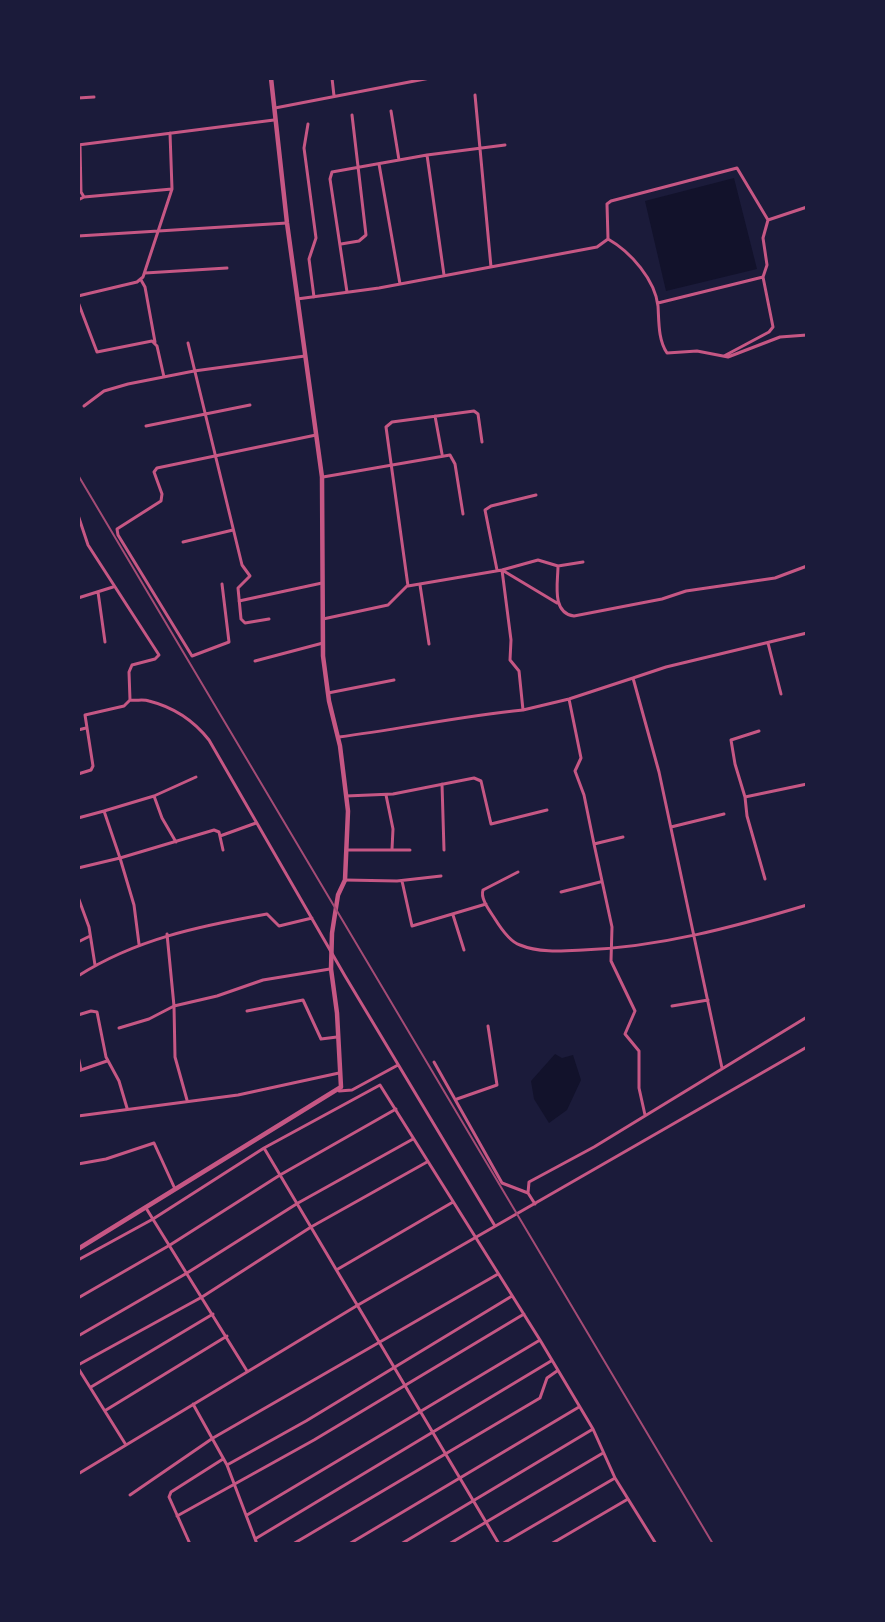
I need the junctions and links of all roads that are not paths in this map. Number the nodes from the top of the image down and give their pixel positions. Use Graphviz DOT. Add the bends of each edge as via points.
graph roads {
  1 [pos="271,78"];
  2 [pos="332,78"];
  3 [pos="395,78"];
  4 [pos="430,78"];
  5 [pos="409,80"];
  6 [pos="396,84"];
  7 [pos="475,95"];
  8 [pos="334,96"];
  9 [pos="94,97"];
  10 [pos="78,98"];
  11 [pos="273,109"];
  12 [pos="391,111"];
  13 [pos="352,115"];
  14 [pos="274,120"];
  15 [pos="308,124"];
  16 [pos="170,133"];
  17 [pos="79,145"];
  18 [pos="505,145"];
  19 [pos="478,149"];
  20 [pos="427,155"];
  21 [pos="399,160"];
  22 [pos="379,164"];
  23 [pos="358,166"];
  24 [pos="172,189"];
  25 [pos="84,196"];
  26 [pos="78,200"];
  27 [pos="807,207"];
  28 [pos="768,220"];
  29 [pos="287,223"];
  30 [pos="160,231"];
  31 [pos="78,236"];
  32 [pos="608,239"];
  33 [pos="340,244"];
  34 [pos="491,267"];
  35 [pos="227,268"];
  36 [pos="145,273"];
  37 [pos="444,275"];
  38 [pos="763,277"];
  39 [pos="141,280"];
  40 [pos="400,284"];
  41 [pos="347,292"];
  42 [pos="78,296"];
  43 [pos="314,297"];
  44 [pos="297,299"];
  45 [pos="78,302"];
  46 [pos="658,303"];
  47 [pos="807,335"];
  48 [pos="155,342"];
  49 [pos="188,343"];
  50 [pos="305,356"];
  51 [pos="724,356"];
  52 [pos="194,371"];
  53 [pos="164,377"];
  54 [pos="250,405"];
  55 [pos="84,406"];
  56 [pos="206,414"];
  57 [pos="435,416"];
  58 [pos="146,426"];
  59 [pos="317,435"];
  60 [pos="482,442"];
  61 [pos="216,454"];
  62 [pos="442,454"];
  63 [pos="390,464"];
  64 [pos="322,477"];
  65 [pos="536,495"];
  66 [pos="463,514"];
  67 [pos="78,515"];
  68 [pos="233,530"];
  69 [pos="183,542"];
  70 [pos="584,562"];
  71 [pos="558,566"];
  72 [pos="807,566"];
  73 [pos="500,570"];
  74 [pos="324,582"];
  75 [pos="222,584"];
  76 [pos="420,585"];
  77 [pos="408,586"];
  78 [pos="113,587"];
  79 [pos="98,592"];
  80 [pos="78,598"];
  81 [pos="239,601"];
  82 [pos="558,603"];
  83 [pos="269,619"];
  84 [pos="323,619"];
  85 [pos="807,633"];
  86 [pos="105,642"];
  87 [pos="323,643"];
  88 [pos="768,643"];
  89 [pos="429,644"];
  90 [pos="255,661"];
  91 [pos="633,678"];
  92 [pos="394,680"];
  93 [pos="328,693"];
  94 [pos="781,694"];
  95 [pos="569,699"];
  96 [pos="130,700"];
  97 [pos="523,710"];
  98 [pos="86,728"];
  99 [pos="78,730"];
  100 [pos="759,731"];
  101 [pos="339,737"];
  102 [pos="78,774"];
  103 [pos="196,777"];
  104 [pos="442,784"];
  105 [pos="807,784"];
  106 [pos="386,795"];
  107 [pos="154,796"];
  108 [pos="346,796"];
  109 [pos="745,797"];
  110 [pos="547,810"];
  111 [pos="104,811"];
  112 [pos="724,814"];
  113 [pos="78,818"];
  114 [pos="256,823"];
  115 [pos="670,827"];
  116 [pos="220,836"];
  117 [pos="623,837"];
  118 [pos="176,842"];
  119 [pos="594,844"];
  120 [pos="393,849"];
  121 [pos="410,849"];
  122 [pos="223,850"];
  123 [pos="346,850"];
  124 [pos="444,850"];
  125 [pos="120,858"];
  126 [pos="78,868"];
  127 [pos="518,872"];
  128 [pos="441,876"];
  129 [pos="765,879"];
  130 [pos="345,880"];
  131 [pos="402,880"];
  132 [pos="601,882"];
  133 [pos="561,892"];
  134 [pos="78,897"];
  135 [pos="486,904"];
  136 [pos="807,905"];
  137 [pos="453,915"];
  138 [pos="313,918"];
  139 [pos="167,934"];
  140 [pos="90,936"];
  141 [pos="695,936"];
  142 [pos="78,942"];
  143 [pos="139,944"];
  144 [pos="612,949"];
  145 [pos="464,950"];
  146 [pos="332,952"];
  147 [pos="95,965"];
  148 [pos="331,969"];
  149 [pos="78,976"];
  150 [pos="708,1000"];
  151 [pos="174,1006"];
  152 [pos="672,1006"];
  153 [pos="247,1011"];
  154 [pos="78,1015"];
  155 [pos="807,1017"];
  156 [pos="488,1026"];
  157 [pos="119,1028"];
  158 [pos="339,1037"];
  159 [pos="807,1047"];
  160 [pos="78,1056"];
  161 [pos="108,1061"];
  162 [pos="434,1062"];
  163 [pos="398,1065"];
  164 [pos="722,1068"];
  165 [pos="80,1071"];
  166 [pos="341,1072"];
  167 [pos="339,1091"];
  168 [pos="187,1100"];
  169 [pos="457,1100"];
  170 [pos="127,1108"];
  171 [pos="396,1109"];
  172 [pos="645,1115"];
  173 [pos="78,1116"];
  174 [pos="413,1139"];
  175 [pos="264,1148"];
  176 [pos="427,1162"];
  177 [pos="78,1164"];
  178 [pos="280,1175"];
  179 [pos="176,1191"];
  180 [pos="528,1193"];
  181 [pos="453,1202"];
  182 [pos="298,1203"];
  183 [pos="535,1204"];
  184 [pos="146,1208"];
  185 [pos="153,1219"];
  186 [pos="495,1226"];
  187 [pos="311,1227"];
  188 [pos="476,1237"];
  189 [pos="170,1245"];
  190 [pos="78,1249"];
  191 [pos="78,1260"];
  192 [pos="338,1269"];
  193 [pos="188,1273"];
  194 [pos="498,1274"];
  195 [pos="513,1296"];
  196 [pos="202,1297"];
  197 [pos="78,1298"];
  198 [pos="358,1305"];
  199 [pos="213,1314"];
  200 [pos="524,1314"];
  201 [pos="78,1336"];
  202 [pos="227,1336"];
  203 [pos="540,1340"];
  204 [pos="380,1344"];
  205 [pos="551,1361"];
  206 [pos="78,1367"];
  207 [pos="394,1367"];
  208 [pos="247,1371"];
  209 [pos="557,1371"];
  210 [pos="405,1386"];
  211 [pos="91,1387"];
  212 [pos="193,1404"];
  213 [pos="579,1407"];
  214 [pos="106,1410"];
  215 [pos="419,1410"];
  216 [pos="593,1429"];
  217 [pos="434,1433"];
  218 [pos="213,1438"];
  219 [pos="126,1445"];
  220 [pos="603,1453"];
  221 [pos="446,1454"];
  222 [pos="224,1459"];
  223 [pos="227,1465"];
  224 [pos="78,1474"];
  225 [pos="615,1478"];
  226 [pos="460,1479"];
  227 [pos="235,1485"];
  228 [pos="130,1495"];
  229 [pos="628,1499"];
  230 [pos="474,1502"];
  231 [pos="247,1515"];
  232 [pos="177,1516"];
  233 [pos="487,1523"];
  234 [pos="255,1539"];
  235 [pos="190,1544"];
  236 [pos="257,1544"];
  237 [pos="293,1544"];
  238 [pos="348,1544"];
  239 [pos="401,1544"];
  240 [pos="449,1544"];
  241 [pos="501,1544"];
  242 [pos="551,1544"];
  243 [pos="656,1544"];
  1 -- 11 [label="street"];
  2 -- 8 [label="street"];
  3 -- 6 [label="street"];
  4 -- 5 [label="street"];
  5 -- 6 [label="street"];
  6 -- 8 [label="street"];
  7 -- 19 [label="street"];
  8 -- 11 [label="street"];
  9 -- 10 [label="street"];
  11 -- 14 [label="street"];
  12 -- 21 [label="street"];
  13 -- 23 [label="street"];
  14 -- 16 [label="street"];
  14 -- 29 [label="street"];
  15 -- 43 [label="street" via="304,148 316,238 309,259"];
  16 -- 17 [label="street"];
  16 -- 24 [label="street"];
  17 -- 25 [label="street"];
  18 -- 19 [label="street"];
  19 -- 20 [label="street"];
  19 -- 34 [label="street"];
  20 -- 21 [label="street"];
  20 -- 37 [label="street"];
  21 -- 22 [label="street"];
  22 -- 23 [label="street"];
  22 -- 40 [label="street"];
  23 -- 33 [label="street" via="366,235 359,241"];
  23 -- 33 [label="street" via="332,172 330,179"];
  24 -- 25 [label="street"];
  24 -- 30 [label="street"];
  25 -- 26 [label="street"];
  27 -- 28 [label="street"];
  28 -- 32 [label="street" via="737,168 611,201 605,213"];
  28 -- 38 [label="street" via="763,238 767,265"];
  29 -- 30 [label="street"];
  29 -- 44 [label="street"];
  30 -- 31 [label="street"];
  30 -- 36 [label="street"];
  32 -- 34 [label="street" via="597,248"];
  32 -- 46 [label="street" via="626,249 641,268"];
  33 -- 41 [label="street"];
  34 -- 37 [label="street"];
  35 -- 36 [label="street"];
  36 -- 39 [label="street"];
  37 -- 40 [label="street"];
  38 -- 46 [label="street"];
  38 -- 51 [label="street" via="773,327"];
  39 -- 42 [label="street"];
  39 -- 48 [label="street"];
  40 -- 41 [label="street"];
  41 -- 43 [label="street"];
  43 -- 44 [label="street"];
  44 -- 50 [label="street"];
  45 -- 48 [label="street" via="97,352"];
  46 -- 51 [label="street" via="658,322 667,353 697,351"];
  47 -- 51 [label="street" via="780,337 747,352"];
  48 -- 53 [label="street"];
  49 -- 52 [label="street"];
  50 -- 52 [label="street"];
  50 -- 59 [label="street"];
  52 -- 53 [label="street"];
  52 -- 56 [label="street"];
  53 -- 55 [label="street" via="104,391"];
  54 -- 56 [label="street"];
  56 -- 58 [label="street"];
  56 -- 61 [label="street"];
  57 -- 60 [label="street" via="476,411"];
  57 -- 62 [label="street"];
  57 -- 63 [label="street" via="388,424"];
  59 -- 61 [label="street"];
  59 -- 64 [label="street"];
  61 -- 68 [label="street"];
  61 -- 75 [label="street" via="154,470 163,499 119,526 117,532 192,656 229,642"];
  62 -- 63 [label="street"];
  62 -- 66 [label="street" via="453,459"];
  63 -- 64 [label="street"];
  63 -- 77 [label="street"];
  64 -- 74 [label="street"];
  65 -- 73 [label="street" via="485,510"];
  67 -- 78 [label="street" via="88,545"];
  68 -- 69 [label="street"];
  68 -- 81 [label="street" via="242,565 250,576 238,588"];
  70 -- 71 [label="street"];
  71 -- 73 [label="street" via="542,560"];
  71 -- 82 [label="street"];
  72 -- 82 [label="street" via="775,578 686,591 574,616 566,614"];
  73 -- 76 [label="street"];
  73 -- 82 [label="street"];
  73 -- 97 [label="street" via="511,640 510,660 519,671"];
  74 -- 81 [label="street"];
  74 -- 84 [label="street"];
  76 -- 77 [label="street"];
  76 -- 89 [label="street"];
  77 -- 84 [label="street" via="388,605"];
  78 -- 79 [label="street"];
  78 -- 96 [label="street" via="159,655 132,665"];
  79 -- 80 [label="street"];
  79 -- 86 [label="street"];
  81 -- 83 [label="street" via="242,622"];
  84 -- 87 [label="street"];
  85 -- 88 [label="street"];
  87 -- 90 [label="street"];
  87 -- 93 [label="street"];
  88 -- 91 [label="street"];
  88 -- 94 [label="street"];
  91 -- 95 [label="street"];
  91 -- 115 [label="street"];
  92 -- 93 [label="street"];
  93 -- 101 [label="street"];
  95 -- 97 [label="street"];
  95 -- 119 [label="street" via="581,758 575,771"];
  96 -- 98 [label="street" via="124,706 87,713"];
  96 -- 114 [label="street" via="162,705 196,726 209,740"];
  97 -- 101 [label="street" via="460,716"];
  98 -- 99 [label="street"];
  98 -- 102 [label="street" via="93,766"];
  100 -- 109 [label="street" via="731,740"];
  101 -- 108 [label="street"];
  103 -- 107 [label="street"];
  104 -- 106 [label="street"];
  104 -- 110 [label="street" via="474,778 481,781 491,824"];
  104 -- 124 [label="street"];
  105 -- 109 [label="street"];
  106 -- 108 [label="street"];
  106 -- 120 [label="street"];
  107 -- 111 [label="street"];
  107 -- 118 [label="street"];
  108 -- 123 [label="street"];
  109 -- 129 [label="street"];
  111 -- 113 [label="street"];
  111 -- 125 [label="street"];
  112 -- 115 [label="street"];
  114 -- 116 [label="street"];
  114 -- 138 [label="street"];
  115 -- 141 [label="street"];
  116 -- 118 [label="street" via="214,830"];
  116 -- 122 [label="street"];
  117 -- 119 [label="street"];
  118 -- 125 [label="street"];
  119 -- 132 [label="street"];
  120 -- 121 [label="street"];
  120 -- 123 [label="street"];
  123 -- 130 [label="street"];
  125 -- 126 [label="street"];
  125 -- 143 [label="street" via="134,905"];
  127 -- 135 [label="street" via="483,890"];
  128 -- 131 [label="street"];
  130 -- 131 [label="street"];
  130 -- 146 [label="street" via="338,895"];
  131 -- 137 [label="street" via="412,926"];
  132 -- 133 [label="street"];
  132 -- 144 [label="street" via="612,927"];
  134 -- 140 [label="street"];
  135 -- 137 [label="street"];
  135 -- 144 [label="street" via="519,945 560,951"];
  136 -- 141 [label="street"];
  137 -- 145 [label="street"];
  138 -- 139 [label="street" via="279,926 267,914"];
  138 -- 146 [label="street"];
  139 -- 143 [label="street"];
  139 -- 151 [label="street"];
  140 -- 142 [label="street"];
  140 -- 147 [label="street"];
  141 -- 144 [label="street"];
  141 -- 150 [label="street"];
  143 -- 147 [label="street"];
  144 -- 172 [label="street" via="611,961 635,1011 625,1034 639,1051 639,1088"];
  146 -- 148 [label="street"];
  146 -- 163 [label="street"];
  147 -- 149 [label="street"];
  148 -- 151 [label="street" via="263,980"];
  148 -- 158 [label="street"];
  150 -- 152 [label="street"];
  150 -- 164 [label="street"];
  151 -- 157 [label="street"];
  151 -- 168 [label="street" via="175,1058"];
  153 -- 158 [label="street" via="303,1000 321,1039"];
  154 -- 161 [label="street" via="97,1012"];
  155 -- 164 [label="street"];
  156 -- 169 [label="street" via="497,1085"];
  158 -- 166 [label="street"];
  159 -- 183 [label="street"];
  160 -- 165 [label="street"];
  161 -- 165 [label="street"];
  161 -- 170 [label="street"];
  162 -- 169 [label="street"];
  163 -- 167 [label="street" via="352,1090"];
  163 -- 186 [label="street"];
  164 -- 172 [label="street"];
  166 -- 167 [label="street"];
  166 -- 168 [label="street" via="238,1095"];
  167 -- 179 [label="street"];
  168 -- 170 [label="street"];
  169 -- 180 [label="street" via="502,1183"];
  170 -- 173 [label="street"];
  171 -- 174 [label="street"];
  171 -- 175 [label="street" via="380,1085"];
  171 -- 178 [label="street"];
  172 -- 180 [label="street" via="529,1182"];
  174 -- 176 [label="street"];
  174 -- 182 [label="street"];
  175 -- 178 [label="street"];
  175 -- 185 [label="street"];
  176 -- 181 [label="street"];
  176 -- 187 [label="street"];
  177 -- 179 [label="street" via="154,1143"];
  178 -- 182 [label="street"];
  178 -- 189 [label="street"];
  179 -- 184 [label="street"];
  180 -- 183 [label="street"];
  181 -- 188 [label="street"];
  181 -- 192 [label="street"];
  182 -- 187 [label="street"];
  182 -- 193 [label="street"];
  183 -- 186 [label="street"];
  184 -- 185 [label="street"];
  184 -- 190 [label="street"];
  185 -- 189 [label="street"];
  185 -- 191 [label="street"];
  186 -- 188 [label="street"];
  187 -- 192 [label="street"];
  187 -- 196 [label="street"];
  188 -- 194 [label="street"];
  188 -- 198 [label="street"];
  189 -- 193 [label="street"];
  189 -- 197 [label="street"];
  192 -- 198 [label="street"];
  193 -- 196 [label="street"];
  193 -- 201 [label="street"];
  194 -- 195 [label="street"];
  194 -- 204 [label="street"];
  195 -- 200 [label="street"];
  195 -- 207 [label="street"];
  196 -- 199 [label="street"];
  196 -- 206 [label="street"];
  198 -- 204 [label="street"];
  198 -- 208 [label="street"];
  199 -- 202 [label="street"];
  199 -- 211 [label="street"];
  200 -- 203 [label="street"];
  200 -- 210 [label="street"];
  202 -- 208 [label="street"];
  202 -- 214 [label="street"];
  203 -- 205 [label="street"];
  203 -- 215 [label="street"];
  204 -- 207 [label="street"];
  204 -- 218 [label="street"];
  205 -- 209 [label="street"];
  205 -- 217 [label="street"];
  206 -- 211 [label="street"];
  207 -- 210 [label="street"];
  207 -- 223 [label="street"];
  208 -- 212 [label="street"];
  209 -- 213 [label="street"];
  209 -- 221 [label="street" via="547,1378 540,1398"];
  210 -- 215 [label="street"];
  210 -- 227 [label="street"];
  211 -- 214 [label="street"];
  212 -- 218 [label="street"];
  212 -- 219 [label="street"];
  213 -- 216 [label="street"];
  213 -- 226 [label="street"];
  214 -- 219 [label="street"];
  215 -- 217 [label="street"];
  215 -- 231 [label="street"];
  216 -- 220 [label="street"];
  216 -- 230 [label="street"];
  217 -- 221 [label="street"];
  217 -- 234 [label="street"];
  218 -- 222 [label="street"];
  218 -- 228 [label="street"];
  219 -- 224 [label="street"];
  220 -- 225 [label="street"];
  220 -- 233 [label="street"];
  221 -- 226 [label="street"];
  221 -- 237 [label="street"];
  222 -- 223 [label="street"];
  222 -- 232 [label="street" via="171,1492 170,1502"];
  223 -- 227 [label="street"];
  225 -- 229 [label="street"];
  225 -- 241 [label="street"];
  226 -- 230 [label="street"];
  226 -- 238 [label="street"];
  227 -- 231 [label="street"];
  227 -- 232 [label="street"];
  229 -- 242 [label="street"];
  229 -- 243 [label="street"];
  230 -- 233 [label="street"];
  230 -- 239 [label="street"];
  231 -- 234 [label="street"];
  232 -- 235 [label="street"];
  233 -- 240 [label="street"];
  233 -- 241 [label="street"];
  234 -- 236 [label="street"];
}
